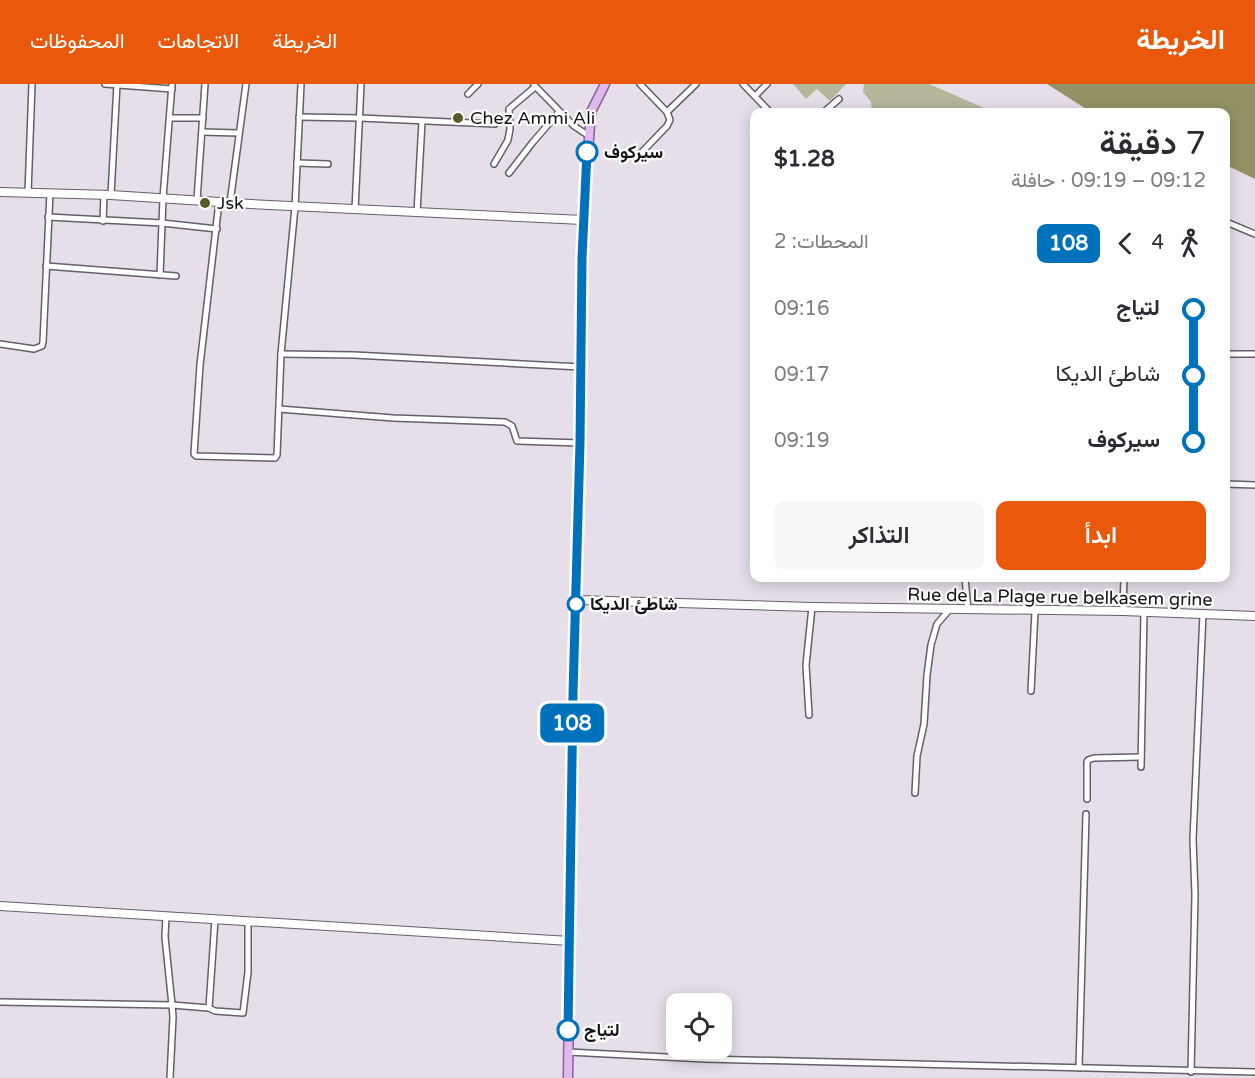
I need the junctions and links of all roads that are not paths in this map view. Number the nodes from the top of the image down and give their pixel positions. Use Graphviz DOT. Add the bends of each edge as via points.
graph roads {
  1 [pos="32,84"];
  2 [pos="105,84"];
  3 [pos="117,84"];
  4 [pos="205,84"];
  5 [pos="246,84"];
  6 [pos="301,84"];
  7 [pos="361,84"];
  8 [pos="478,84"];
  9 [pos="605,84"];
  10 [pos="640,84"];
  11 [pos="696,84"];
  12 [pos="743,84"];
  13 [pos="767,84"];
  14 [pos="534,85"];
  15 [pos="172,87"];
  16 [pos="468,94"];
  17 [pos="755,96"];
  18 [pos="839,99"];
  19 [pos="766,108"];
  20 [pos="829,108"];
  21 [pos="559,112"];
  22 [pos="667,112"];
  23 [pos="299,117"];
  24 [pos="170,118"];
  25 [pos="203,118"];
  26 [pos="360,118"];
  27 [pos="422,121"];
  28 [pos="495,124"];
  29 [pos="202,132"];
  30 [pos="239,133"];
  31 [pos="589,136"];
  32 [pos="642,152"];
  33 [pos="297,163"];
  34 [pos="328,164"];
  35 [pos="494,164"];
  36 [pos="509,173"];
  37 [pos="0,192"];
  38 [pos="28,193"];
  39 [pos="50,193"];
  40 [pos="107,195"];
  41 [pos="163,198"];
  42 [pos="197,200"];
  43 [pos="219,202"];
  44 [pos="230,203"];
  45 [pos="295,207"];
  46 [pos="355,210"];
  47 [pos="417,213"];
  48 [pos="48,217"];
  49 [pos="583,220"];
  50 [pos="103,221"];
  51 [pos="162,223"];
  52 [pos="1230,224"];
  53 [pos="217,229"];
  54 [pos="1255,234"];
  55 [pos="46,266"];
  56 [pos="160,275"];
  57 [pos="176,276"];
  58 [pos="0,344"];
  59 [pos="281,354"];
  60 [pos="1230,354"];
  61 [pos="1255,354"];
  62 [pos="581,368"];
  63 [pos="279,409"];
  64 [pos="580,443"];
  65 [pos="1230,484"];
  66 [pos="1255,485"];
  67 [pos="965,582"];
  68 [pos="1124,582"];
  69 [pos="576,600"];
  70 [pos="812,607"];
  71 [pos="950,609"];
  72 [pos="968,609"];
  73 [pos="1035,611"];
  74 [pos="1123,612"];
  75 [pos="1144,612"];
  76 [pos="1203,614"];
  77 [pos="1255,616"];
  78 [pos="1031,691"];
  79 [pos="809,715"];
  80 [pos="1141,757"];
  81 [pos="1141,767"];
  82 [pos="915,793"];
  83 [pos="1087,799"];
  84 [pos="1086,814"];
  85 [pos="0,906"];
  86 [pos="166,916"];
  87 [pos="215,919"];
  88 [pos="249,922"];
  89 [pos="570,941"];
  90 [pos="0,1002"];
  91 [pos="172,1005"];
  92 [pos="209,1008"];
  93 [pos="568,1052"];
  94 [pos="1078,1068"];
  95 [pos="1191,1072"];
  96 [pos="1255,1072"];
  97 [pos="170,1078"];
  98 [pos="568,1078"];
  1 -- 38 [label="street"];
  2 -- 3 [label="street"];
  3 -- 15 [label="street"];
  3 -- 40 [label="street"];
  4 -- 25 [label="street"];
  5 -- 30 [label="street"];
  6 -- 23 [label="street"];
  7 -- 26 [label="street"];
  8 -- 16 [label="street"];
  9 -- 31 [label="main road" via="591,112"];
  10 -- 22 [label="street"];
  11 -- 22 [label="street"];
  12 -- 17 [label="street"];
  13 -- 17 [label="street"];
  14 -- 21 [label="street"];
  14 -- 35 [label="street" via="509,109 508,140"];
  15 -- 24 [label="street"];
  17 -- 19 [label="street"];
  18 -- 20 [label="street"];
  21 -- 31 [label="street"];
  21 -- 36 [label="street"];
  22 -- 32 [label="street" via="667,126"];
  23 -- 26 [label="street"];
  23 -- 33 [label="street"];
  24 -- 25 [label="street"];
  24 -- 41 [label="street"];
  25 -- 29 [label="street"];
  26 -- 27 [label="street"];
  26 -- 46 [label="street"];
  27 -- 28 [label="street"];
  27 -- 47 [label="street"];
  29 -- 30 [label="street"];
  29 -- 42 [label="street"];
  30 -- 44 [label="street"];
  31 -- 49 [label="main road"];
  33 -- 34 [label="street"];
  33 -- 45 [label="street"];
  37 -- 38 [label="street"];
  38 -- 39 [label="street"];
  39 -- 40 [label="street"];
  39 -- 48 [label="street"];
  40 -- 41 [label="street"];
  40 -- 50 [label="street"];
  41 -- 42 [label="street"];
  41 -- 51 [label="street"];
  42 -- 43 [label="street"];
  43 -- 44 [label="street"];
  43 -- 53 [label="street"];
  44 -- 45 [label="street"];
  45 -- 46 [label="street"];
  45 -- 59 [label="street"];
  46 -- 47 [label="street"];
  47 -- 49 [label="street"];
  48 -- 50 [label="street"];
  48 -- 55 [label="street"];
  49 -- 62 [label="main road"];
  50 -- 51 [label="street"];
  51 -- 53 [label="street"];
  51 -- 56 [label="street"];
  52 -- 54 [label="street"];
  53 -- 63 [label="street" via="200,365 194,454 275,458"];
  55 -- 56 [label="street"];
  55 -- 58 [label="street" via="42,346 34,349"];
  56 -- 57 [label="street"];
  59 -- 62 [label="street"];
  59 -- 63 [label="street"];
  60 -- 61 [label="street"];
  62 -- 64 [label="main road"];
  63 -- 64 [label="street" via="505,423 512,426 517,441"];
  64 -- 69 [label="main road"];
  65 -- 66 [label="street"];
  67 -- 72 [label="street"];
  68 -- 74 [label="street"];
  69 -- 70 [label="street, Rue de La Plage rue belkasem grine"];
  69 -- 89 [label="main road"];
  70 -- 71 [label="street, Rue de La Plage rue belkasem grine"];
  70 -- 79 [label="street" via="806,659"];
  71 -- 72 [label="street, Rue de La Plage rue belkasem grine"];
  71 -- 82 [label="street" via="938,624 931,645"];
  72 -- 73 [label="street, Rue de La Plage rue belkasem grine"];
  73 -- 74 [label="street, Rue de La Plage rue belkasem grine"];
  73 -- 78 [label="street"];
  74 -- 75 [label="street, Rue de La Plage rue belkasem grine"];
  75 -- 76 [label="street, Rue de La Plage rue belkasem grine"];
  75 -- 80 [label="street"];
  76 -- 77 [label="street, Rue de La Plage rue belkasem grine"];
  76 -- 95 [label="street" via="1193,839"];
  80 -- 81 [label="street"];
  80 -- 83 [label="street" via="1088,760"];
  84 -- 94 [label="street"];
  85 -- 86 [label="street"];
  86 -- 87 [label="street"];
  86 -- 91 [label="street"];
  87 -- 88 [label="street"];
  87 -- 92 [label="street"];
  88 -- 89 [label="street"];
  88 -- 92 [label="street" via="249,972 243,1013"];
  89 -- 93 [label="main road"];
  90 -- 91 [label="street"];
  91 -- 92 [label="street"];
  91 -- 97 [label="street"];
  93 -- 94 [label="street"];
  93 -- 98 [label="main road"];
  94 -- 95 [label="street"];
  95 -- 96 [label="street"];
}
